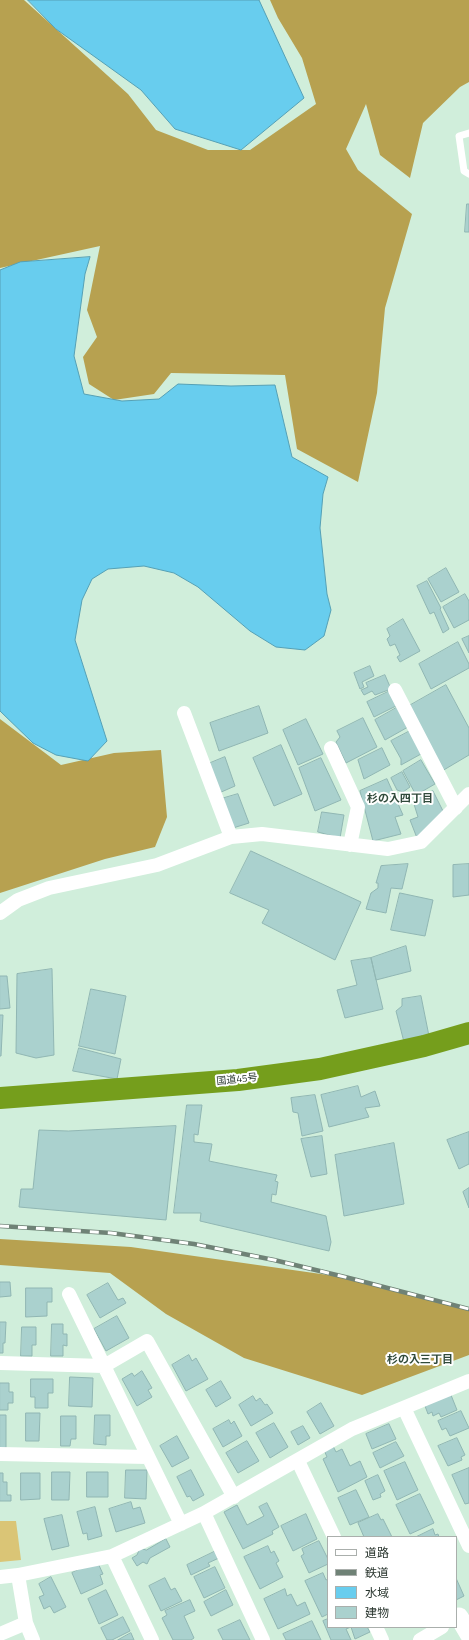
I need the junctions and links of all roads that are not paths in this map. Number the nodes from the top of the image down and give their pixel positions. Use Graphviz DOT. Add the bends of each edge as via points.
graph roads {
  1 [pos="469,133"];
  2 [pos="469,174"];
  3 [pos="395,690"];
  4 [pos="184,713"];
  5 [pos="331,748"];
  6 [pos="469,794"];
  7 [pos="456,808"];
  8 [pos="231,837"];
  9 [pos="350,845"];
  10 [pos="0,914"];
  11 [pos="469,1033"];
  12 [pos="0,1098"];
  13 [pos="69,1294"];
  14 [pos="0,1363"];
  15 [pos="104,1366"];
  16 [pos="469,1381"];
  17 [pos="404,1408"];
  18 [pos="0,1454"];
  19 [pos="148,1457"];
  20 [pos="298,1461"];
  21 [pos="234,1497"];
  22 [pos="204,1513"];
  23 [pos="181,1524"];
  24 [pos="334,1536"];
  25 [pos="469,1546"];
  26 [pos="112,1556"];
  27 [pos="18,1575"];
  28 [pos="0,1577"];
  29 [pos="461,1616"];
  30 [pos="26,1623"];
  31 [pos="376,1628"];
  32 [pos="440,1628"];
  33 [pos="0,1634"];
  34 [pos="469,1634"];
  35 [pos="33,1640"];
  36 [pos="152,1640"];
  37 [pos="263,1640"];
  38 [pos="382,1640"];
  39 [pos="420,1640"];
  1 -- 2 [label="lane" via="460,136 464,172"];
  3 -- 7 [label="street"];
  4 -- 8 [label="street"];
  5 -- 9 [label="street" via="358,806"];
  6 -- 7 [label="street"];
  7 -- 9 [label="street" via="421,842 388,849"];
  8 -- 9 [label="street" via="262,834"];
  8 -- 10 [label="street" via="157,865 49,888 18,900"];
  11 -- 12 [label="highway, 国道45号" via="424,1046 320,1069 238,1080"];
  13 -- 15 [label="street"];
  14 -- 15 [label="street"];
  15 -- 19 [label="street"];
  15 -- 21 [label="street" via="147,1341"];
  16 -- 17 [label="street"];
  17 -- 20 [label="street" via="352,1429"];
  17 -- 25 [label="street"];
  18 -- 19 [label="street"];
  19 -- 23 [label="street"];
  20 -- 21 [label="street"];
  20 -- 24 [label="street"];
  21 -- 22 [label="street"];
  22 -- 23 [label="street"];
  22 -- 37 [label="street"];
  23 -- 26 [label="street"];
  26 -- 27 [label="street"];
  26 -- 36 [label="street"];
  27 -- 28 [label="street"];
  27 -- 30 [label="street"];
  29 -- 34 [label="street"];
  30 -- 33 [label="street"];
  30 -- 35 [label="street"];
  31 -- 38 [label="street"];
  32 -- 39 [label="street"];
}
